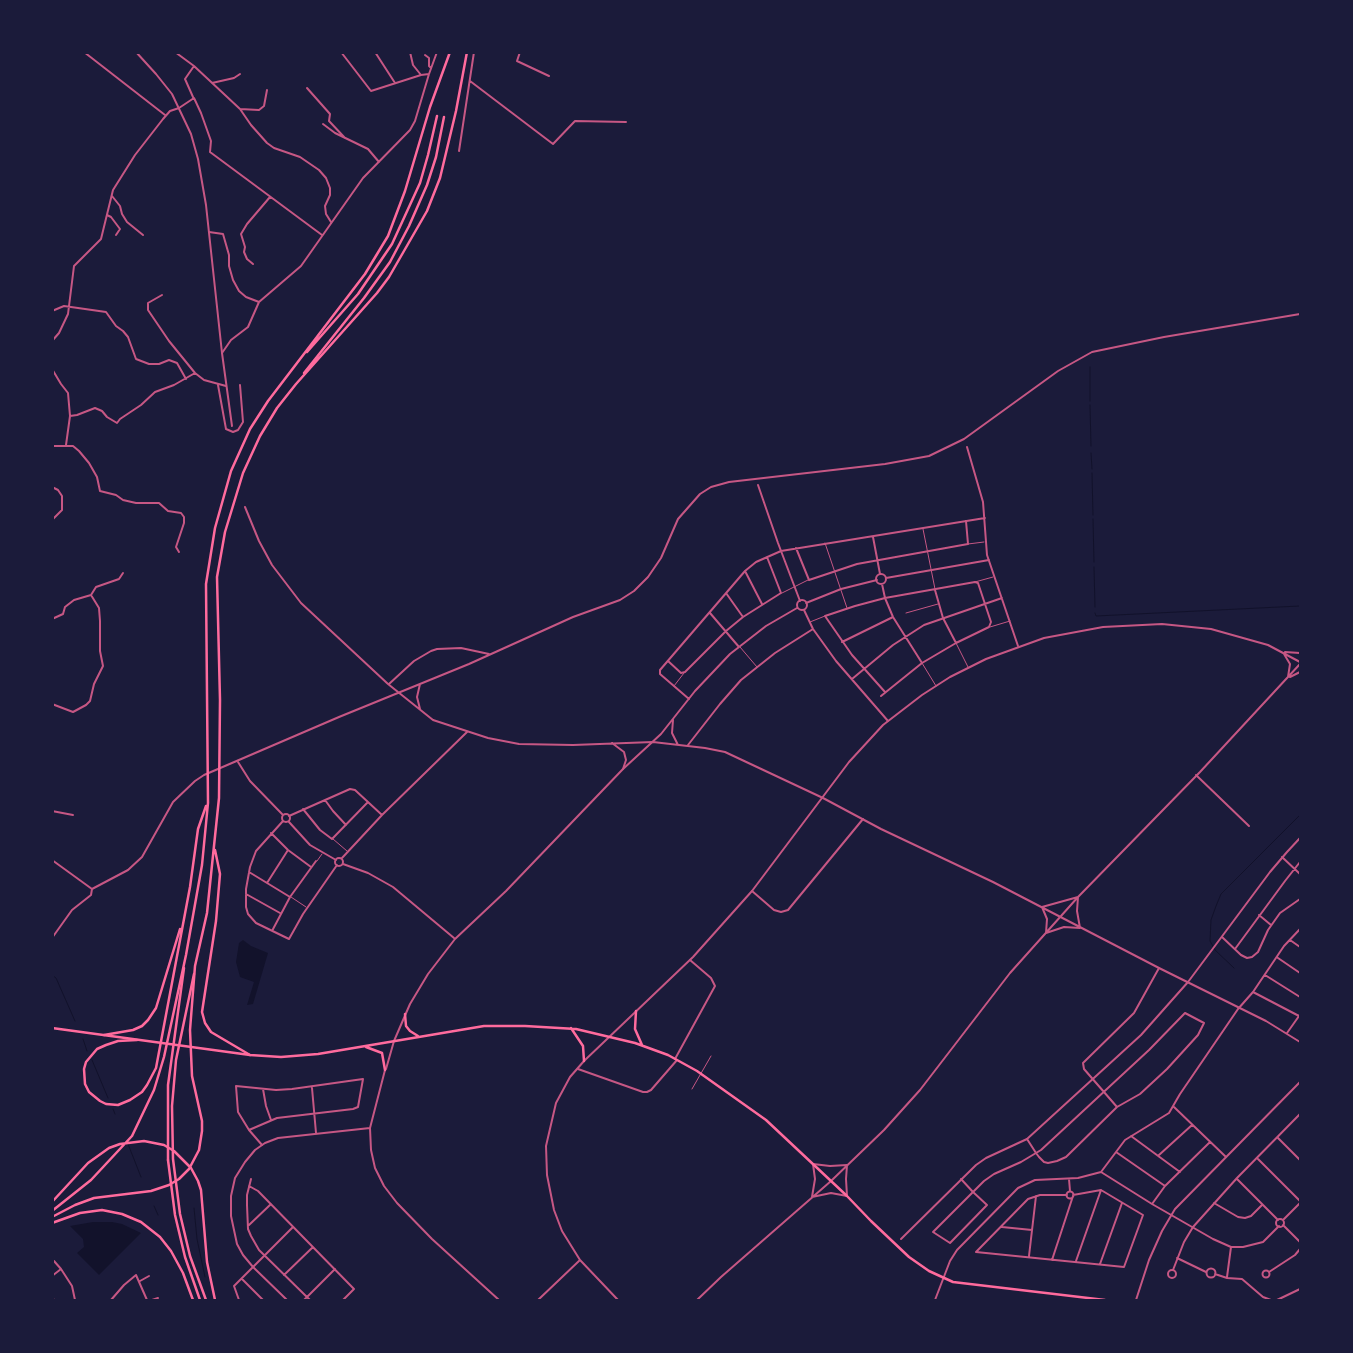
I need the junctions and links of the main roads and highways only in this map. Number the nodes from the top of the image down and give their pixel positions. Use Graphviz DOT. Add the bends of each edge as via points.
graph roads {
  1 [pos="450,52"];
  2 [pos="467,52"];
  3 [pos="437,116"];
  4 [pos="444,118"];
  5 [pos="288,375"];
  6 [pos="296,384"];
  7 [pos="208,802"];
  8 [pos="214,847"];
  9 [pos="184,916"];
  10 [pos="186,954"];
  11 [pos="195,966"];
  12 [pos="636,1011"];
  13 [pos="405,1014"];
  14 [pos="52,1028"];
  15 [pos="571,1028"];
  16 [pos="104,1035"];
  17 [pos="420,1036"];
  18 [pos="137,1040"];
  19 [pos="365,1046"];
  20 [pos="643,1046"];
  21 [pos="250,1055"];
  22 [pos="584,1062"];
  23 [pos="385,1070"];
  24 [pos="52,1202"];
  25 [pos="52,1211"];
  26 [pos="52,1217"];
  27 [pos="52,1223"];
  28 [pos="193,1300"];
  29 [pos="200,1300"];
  30 [pos="206,1300"];
  31 [pos="215,1300"];
  32 [pos="1105,1300"];
  1 -- 5 [label="main road" via="388,236 365,274"];
  2 -- 6 [label="main road" via="440,178 427,211 377,293"];
  3 -- 5 [label="main road" via="420,183 392,244 358,294"];
  4 -- 6 [label="main road" via="427,185 390,262"];
  5 -- 7 [label="main road" via="250,429 231,471 213,538 206,584"];
  6 -- 8 [label="main road" via="260,436 243,473 222,546 217,577 220,734"];
  7 -- 9 [label="main road" via="198,830"];
  7 -- 10 [label="main road" via="202,865"];
  8 -- 11 [label="main road" via="207,913"];
  8 -- 21 [label="main road" via="220,874 202,1012 211,1032"];
  9 -- 16 [label="main road" via="156,1008 148,1020 133,1030"];
  9 -- 18 [label="main road" via="156,1068 142,1092 130,1100 112,1105 94,1097 84,1077 86,1062 91,1055 106,1044"];
  10 -- 25 [label="main road" via="164,1057 139,1123 121,1150 92,1180"];
  10 -- 29 [label="main road" via="170,1059 167,1137 175,1216"];
  11 -- 26 [label="main road" via="190,1030 192,1076 202,1121 196,1158 174,1183 157,1190 94,1198"];
  11 -- 30 [label="main road" via="176,1060 172,1160 190,1256"];
  12 -- 20 [label="main road" via="635,1029"];
  13 -- 17 [label="main road" via="410,1032"];
  14 -- 16 [label="main road"];
  15 -- 17 [label="main road" via="484,1026"];
  15 -- 20 [label="main road"];
  15 -- 22 [label="main road" via="583,1046"];
  16 -- 18 [label="main road"];
  17 -- 19 [label="main road"];
  18 -- 21 [label="main road"];
  19 -- 21 [label="main road" via="308,1055"];
  19 -- 23 [label="main road" via="382,1053"];
  20 -- 32 [label="main road" via="714,1081 751,1108 831,1180 909,1257 929,1271 953,1282"];
  24 -- 31 [label="main road" via="88,1163 109,1148 144,1141 164,1145 174,1151 191,1168 201,1190 207,1262"];
  27 -- 28 [label="main road" via="80,1213 102,1210 141,1222 171,1251"];
}
